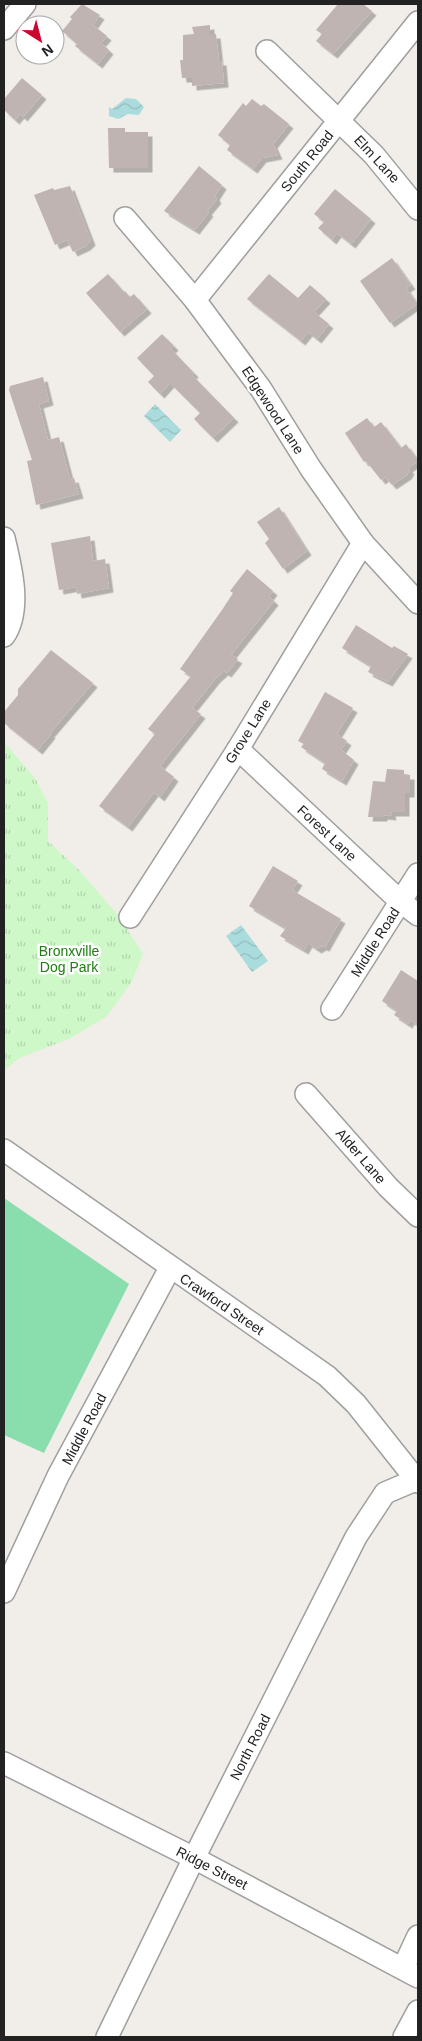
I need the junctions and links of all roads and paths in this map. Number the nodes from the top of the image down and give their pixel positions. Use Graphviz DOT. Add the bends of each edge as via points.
graph roads {
  1 [pos="25,4"];
  2 [pos="418,22"];
  3 [pos="4,29"];
  4 [pos="267,51"];
  5 [pos="339,120"];
  6 [pos="418,209"];
  7 [pos="126,218"];
  8 [pos="195,300"];
  9 [pos="4,538"];
  10 [pos="363,543"];
  11 [pos="418,603"];
  12 [pos="4,636"];
  13 [pos="238,749"];
  14 [pos="418,874"];
  15 [pos="401,902"];
  16 [pos="418,915"];
  17 [pos="130,917"];
  18 [pos="332,1009"];
  19 [pos="306,1094"];
  20 [pos="4,1150"];
  21 [pos="418,1216"];
  22 [pos="170,1268"];
  23 [pos="418,1480"];
  24 [pos="4,1592"];
  25 [pos="4,1762"];
  26 [pos="194,1858"];
  27 [pos="418,1936"];
  28 [pos="411,1973"];
  29 [pos="418,2011"];
  30 [pos="107,2037"];
  31 [pos="404,2037"];
  1 -- 3 [label="street"];
  2 -- 5 [label="street, South Road"];
  4 -- 5 [label="street, Elm Lane"];
  5 -- 6 [label="street, Elm Lane" via="401,185"];
  5 -- 8 [label="street, South Road"];
  7 -- 8 [label="street, Edgewood Lane"];
  8 -- 10 [label="street, Edgewood Lane" via="261,389"];
  9 -- 12 [label="street" via="12,586 13,617"];
  10 -- 11 [label="street, Edgewood Lane"];
  10 -- 13 [label="street, Grove Lane"];
  13 -- 15 [label="street, Forest Lane"];
  13 -- 17 [label="street, Grove Lane"];
  14 -- 15 [label="street, Middle Road"];
  15 -- 16 [label="street, Forest Lane"];
  15 -- 18 [label="street, Middle Road"];
  19 -- 21 [label="street, Alder Lane" via="388,1188"];
  20 -- 22 [label="street, Crawford Street"];
  22 -- 23 [label="street, Crawford Street" via="327,1376 356,1404"];
  22 -- 24 [label="street, Middle Road" via="58,1476"];
  23 -- 26 [label="street, North Road" via="385,1492 356,1537"];
  25 -- 26 [label="street, Ridge Street"];
  26 -- 28 [label="street, Ridge Street"];
  26 -- 30 [label="street, North Road"];
  27 -- 28 [label="street"];
  29 -- 31 [label="street"];
}
